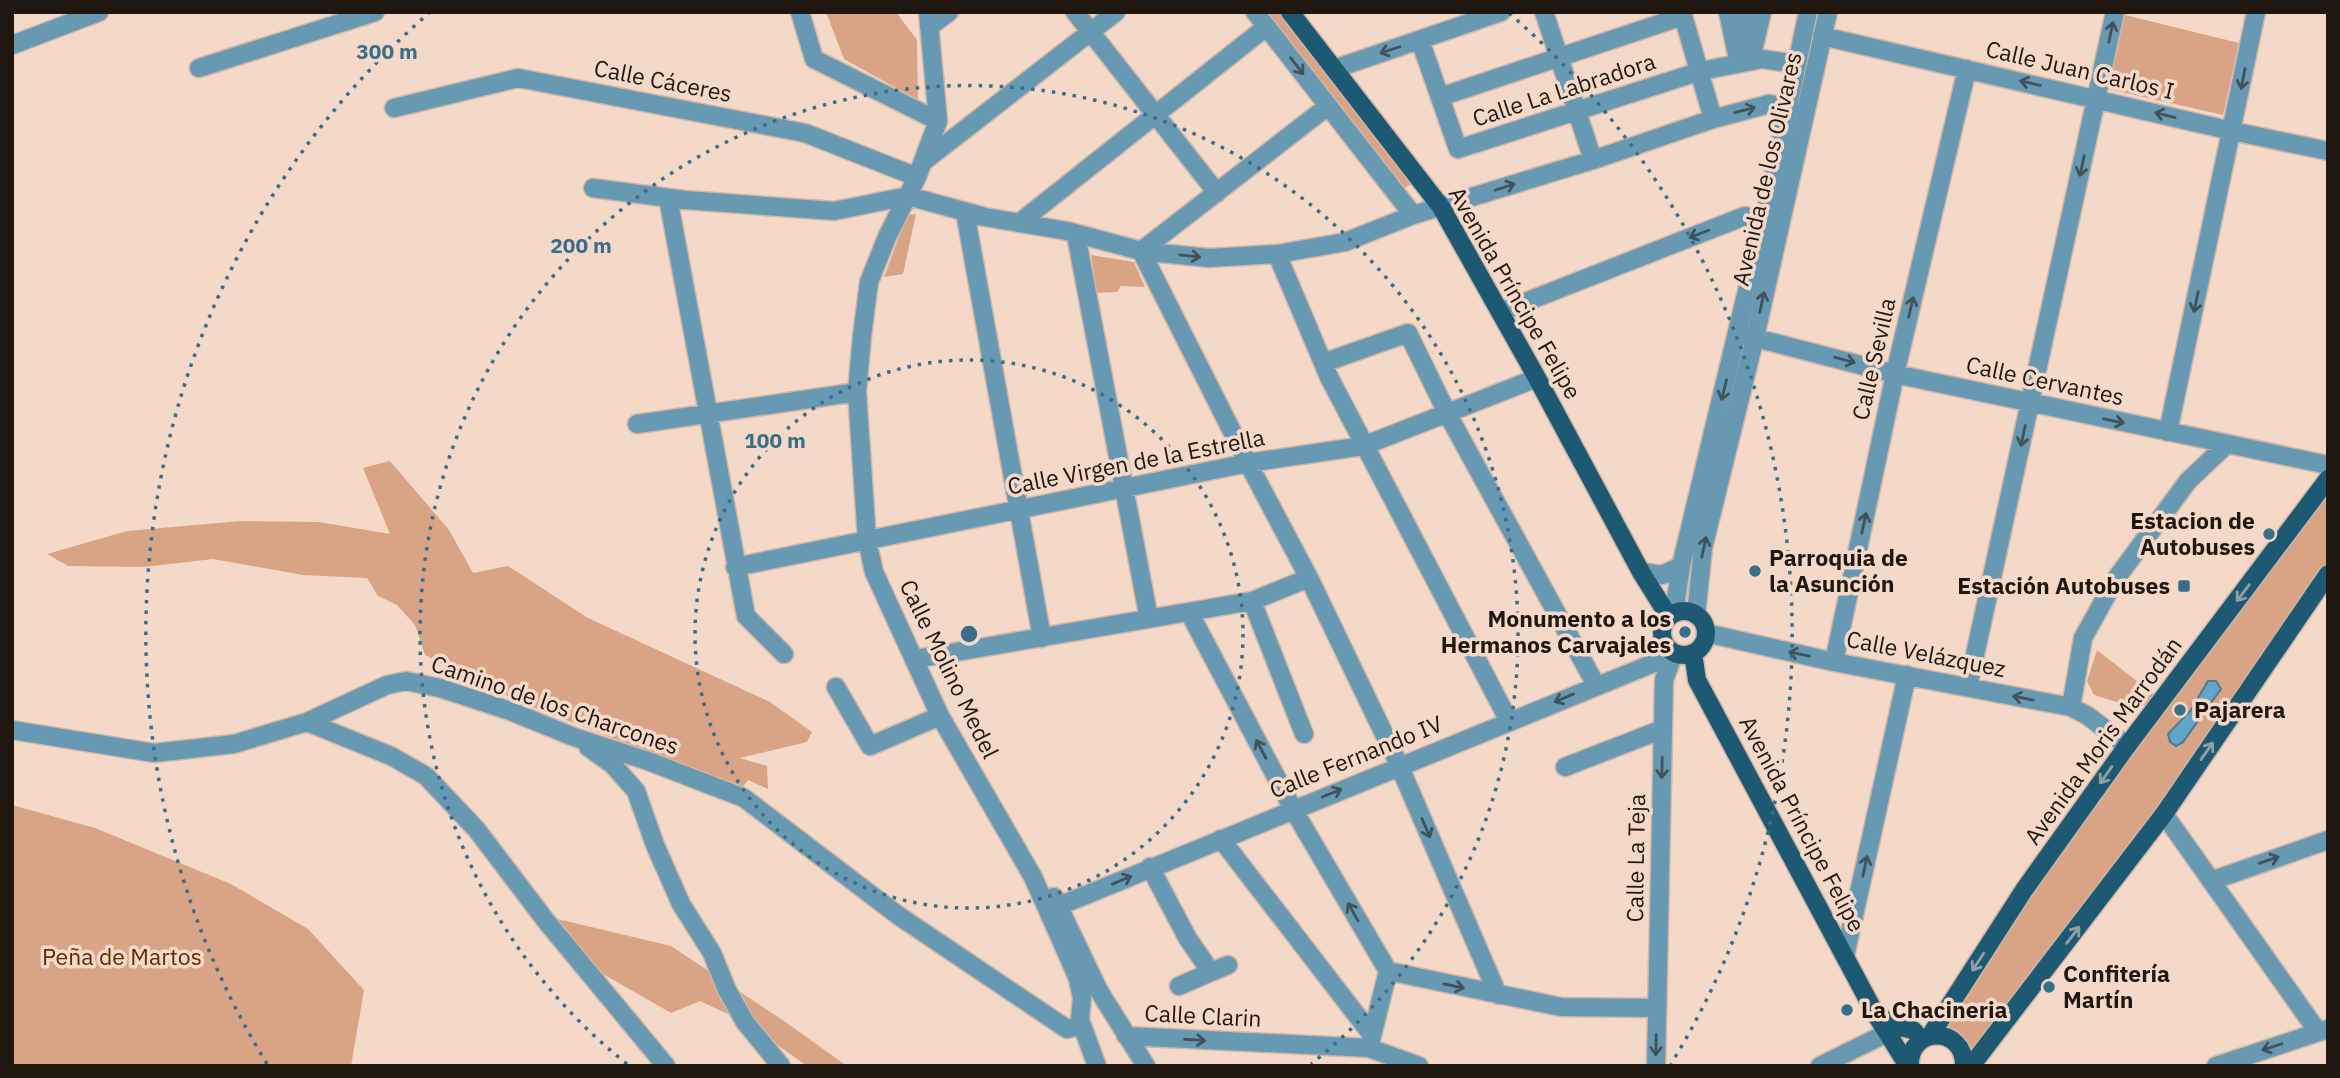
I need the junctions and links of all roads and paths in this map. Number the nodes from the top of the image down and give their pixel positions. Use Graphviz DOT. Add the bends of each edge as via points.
graph roads {
  1 [pos="99,12"];
  2 [pos="375,12"];
  3 [pos="800,12"];
  4 [pos="949,12"];
  5 [pos="1075,12"];
  6 [pos="1116,12"];
  7 [pos="1255,12"];
  8 [pos="1290,12"];
  9 [pos="1501,12"];
  10 [pos="1544,12"];
  11 [pos="1728,12"];
  12 [pos="1744,12"];
  13 [pos="1762,12"];
  14 [pos="1808,12"];
  15 [pos="1828,12"];
  16 [pos="2115,12"];
  17 [pos="2256,12"];
  18 [pos="1683,14"];
  19 [pos="927,18"];
  20 [pos="1266,27"];
  21 [pos="1091,32"];
  22 [pos="1822,36"];
  23 [pos="1420,40"];
  24 [pos="12,45"];
  25 [pos="1559,56"];
  26 [pos="1746,57"];
  27 [pos="1797,64"];
  28 [pos="199,68"];
  29 [pos="1334,69"];
  30 [pos="1967,69"];
  31 [pos="1701,71"];
  32 [pos="1440,97"];
  33 [pos="2096,99"];
  34 [pos="1328,106"];
  35 [pos="1789,107"];
  36 [pos="394,108"];
  37 [pos="1577,112"];
  38 [pos="1155,115"];
  39 [pos="1713,119"];
  40 [pos="938,121"];
  41 [pos="2232,131"];
  42 [pos="2328,151"];
  43 [pos="1593,160"];
  44 [pos="920,170"];
  45 [pos="593,188"];
  46 [pos="1217,193"];
  47 [pos="908,196"];
  48 [pos="668,198"];
  49 [pos="1441,207"];
  50 [pos="965,212"];
  51 [pos="1413,215"];
  52 [pos="1764,220"];
  53 [pos="1019,223"];
  54 [pos="1076,235"];
  55 [pos="1141,251"];
  56 [pos="1277,254"];
  57 [pos="1500,312"];
  58 [pos="1746,335"];
  59 [pos="1323,363"];
  60 [pos="1895,374"];
  61 [pos="1537,378"];
  62 [pos="857,391"];
  63 [pos="2030,403"];
  64 [pos="1447,413"];
  65 [pos="707,414"];
  66 [pos="637,424"];
  67 [pos="2168,432"];
  68 [pos="2227,445"];
  69 [pos="1363,446"];
  70 [pos="1248,463"];
  71 [pos="2327,477"];
  72 [pos="1123,488"];
  73 [pos="1019,510"];
  74 [pos="867,540"];
  75 [pos="735,566"];
  76 [pos="1681,566"];
  77 [pos="1641,572"];
  78 [pos="2328,575"];
  79 [pos="1309,578"];
  80 [pos="1252,601"];
  81 [pos="1189,612"];
  82 [pos="1673,614"];
  83 [pos="1696,615"];
  84 [pos="1149,619"];
  85 [pos="1706,633"];
  86 [pos="1042,638"];
  87 [pos="1672,652"];
  88 [pos="1693,653"];
  89 [pos="784,654"];
  90 [pos="915,659"];
  91 [pos="1835,662"];
  92 [pos="1907,675"];
  93 [pos="1596,685"];
  94 [pos="836,687"];
  95 [pos="1968,687"];
  96 [pos="2071,707"];
  97 [pos="940,716"];
  98 [pos="1509,721"];
  99 [pos="307,722"];
  100 [pos="1663,729"];
  101 [pos="12,730"];
  102 [pos="1304,734"];
  103 [pos="574,737"];
  104 [pos="2127,746"];
  105 [pos="1399,765"];
  106 [pos="1565,767"];
  107 [pos="1293,809"];
  108 [pos="2164,814"];
  109 [pos="1221,839"];
  110 [pos="2328,840"];
  111 [pos="1150,867"];
  112 [pos="1032,877"];
  113 [pos="2211,881"];
  114 [pos="1059,906"];
  115 [pos="1845,956"];
  116 [pos="1388,971"];
  117 [pos="1179,986"];
  118 [pos="1499,995"];
  119 [pos="1657,1008"];
  120 [pos="1876,1015"];
  121 [pos="1080,1020"];
  122 [pos="2323,1030"];
  123 [pos="1887,1033"];
  124 [pos="1126,1036"];
  125 [pos="1926,1038"];
  126 [pos="1370,1042"];
  127 [pos="666,1066"];
  128 [pos="781,1066"];
  129 [pos="1097,1066"];
  130 [pos="1146,1066"];
  131 [pos="1419,1066"];
  132 [pos="1656,1066"];
  133 [pos="1820,1066"];
  134 [pos="1909,1066"];
  135 [pos="1964,1066"];
  136 [pos="1971,1066"];
  137 [pos="2216,1066"];
  1 -- 24 [label="street"];
  2 -- 28 [label="street"];
  3 -- 40 [label="street" via="814,59"];
  4 -- 19 [label="street"];
  5 -- 21 [label="street"];
  6 -- 21 [label="street"];
  7 -- 20 [label="street"];
  8 -- 29 [label="main road, Avenida Príncipe Felipe"];
  9 -- 23 [label="street"];
  10 -- 25 [label="street"];
  11 -- 26 [label="street" via="1737,55"];
  12 -- 26 [label="street"];
  13 -- 26 [label="street" via="1753,51"];
  14 -- 27 [label="street, Avenida de los Olivares"];
  15 -- 22 [label="street, Avenida de los Olivares"];
  33 -- 16 [label="street, one-way"];
  17 -- 41 [label="street, one-way"];
  18 -- 25 [label="street"];
  18 -- 31 [label="street"];
  19 -- 40 [label="street, Calle Molino Medel"];
  20 -- 34 [label="street, one-way"];
  20 -- 38 [label="street"];
  21 -- 38 [label="street"];
  21 -- 44 [label="street"];
  22 -- 30 [label="street, Calle Juan Carlos I"];
  58 -- 22 [label="street, Avenida de los Olivares, one-way"];
  23 -- 29 [label="street, one-way"];
  23 -- 32 [label="street, Calle La Labradora"];
  25 -- 32 [label="street"];
  25 -- 37 [label="street"];
  26 -- 27 [label="street, Calle La Labradora"];
  26 -- 31 [label="street, Calle La Labradora"];
  27 -- 35 [label="street, Avenida de los Olivares"];
  29 -- 49 [label="main road, Avenida Príncipe Felipe"];
  33 -- 30 [label="street, Calle Juan Carlos I, one-way"];
  60 -- 30 [label="street, Calle Sevilla, one-way"];
  31 -- 37 [label="street, Calle La Labradora"];
  31 -- 39 [label="street"];
  32 -- 37 [label="street, Calle La Labradora" via="1458,149"];
  41 -- 33 [label="street, Calle Juan Carlos I, one-way"];
  33 -- 63 [label="street, one-way"];
  34 -- 46 [label="street"];
  34 -- 51 [label="street"];
  39 -- 35 [label="street, one-way" via="1769,104"];
  35 -- 52 [label="street, Avenida de los Olivares"];
  36 -- 44 [label="street, Calle Cáceres" via="518,78 805,133"];
  37 -- 43 [label="street"];
  38 -- 46 [label="street"];
  38 -- 53 [label="street"];
  39 -- 43 [label="street"];
  40 -- 44 [label="street, Calle Molino Medel"];
  41 -- 42 [label="street, Calle Juan Carlos I"];
  41 -- 67 [label="street, one-way"];
  49 -- 43 [label="street, one-way"];
  44 -- 47 [label="street, Calle Molino Medel"];
  45 -- 48 [label="street"];
  46 -- 55 [label="street"];
  47 -- 48 [label="street" via="834,211"];
  47 -- 50 [label="street"];
  47 -- 62 [label="street, Calle Molino Medel" via="869,282"];
  48 -- 65 [label="street"];
  49 -- 51 [label="street"];
  49 -- 57 [label="main road, Avenida Príncipe Felipe"];
  50 -- 53 [label="street"];
  50 -- 73 [label="street"];
  51 -- 56 [label="street" via="1345,242"];
  52 -- 57 [label="street, one-way" via="1745,216"];
  52 -- 58 [label="street, Avenida de los Olivares"];
  53 -- 54 [label="street"];
  54 -- 55 [label="street"];
  54 -- 72 [label="street"];
  55 -- 56 [label="street, one-way" via="1209,258"];
  55 -- 70 [label="street"];
  56 -- 59 [label="street"];
  57 -- 61 [label="main road, Avenida Príncipe Felipe"];
  58 -- 60 [label="street, Calle Cervantes, one-way"];
  58 -- 76 [label="street, Avenida de los Olivares, one-way"];
  83 -- 58 [label="street, Avenida de los Olivares, one-way" via="1703,548"];
  59 -- 64 [label="street" via="1408,333"];
  59 -- 69 [label="street"];
  60 -- 63 [label="street, Calle Cervantes"];
  91 -- 60 [label="street, Calle Sevilla, one-way"];
  61 -- 64 [label="street, Calle Virgen de la Estrella"];
  61 -- 77 [label="main road, Avenida Príncipe Felipe"];
  62 -- 65 [label="street"];
  62 -- 74 [label="street, Calle Molino Medel"];
  63 -- 67 [label="street, Calle Cervantes, one-way"];
  63 -- 95 [label="street, one-way"];
  64 -- 69 [label="street, Calle Virgen de la Estrella"];
  64 -- 93 [label="street"];
  65 -- 66 [label="street"];
  65 -- 75 [label="street"];
  67 -- 68 [label="street, Calle Cervantes"];
  68 -- 71 [label="street, Calle Cervantes"];
  68 -- 96 [label="street" via="2188,481 2115,580 2082,638"];
  69 -- 70 [label="street, Calle Virgen de la Estrella"];
  69 -- 98 [label="street"];
  70 -- 72 [label="street, Calle Virgen de la Estrella"];
  70 -- 79 [label="street"];
  71 -- 104 [label="main road, Avenida Moris Marrodán, one-way"];
  72 -- 73 [label="street, Calle Virgen de la Estrella"];
  72 -- 84 [label="street"];
  73 -- 74 [label="street, Calle Virgen de la Estrella"];
  73 -- 86 [label="street"];
  74 -- 75 [label="street, Calle Virgen de la Estrella"];
  74 -- 90 [label="street, Calle Molino Medel" via="874,572"];
  75 -- 89 [label="street" via="746,616"];
  76 -- 77 [label="street" via="1662,575"];
  76 -- 82 [label="street, Avenida de los Olivares"];
  77 -- 82 [label="main road, Avenida Príncipe Felipe"];
  108 -- 78 [label="main road, one-way"];
  79 -- 80 [label="street"];
  79 -- 105 [label="street"];
  80 -- 81 [label="street"];
  80 -- 102 [label="street"];
  81 -- 84 [label="street"];
  107 -- 81 [label="street, one-way"];
  82 -- 83 [label="main road"];
  82 -- 87 [label="main road" via="1661,634"];
  83 -- 85 [label="main road"];
  84 -- 86 [label="street"];
  85 -- 88 [label="main road"];
  91 -- 85 [label="street, Calle Velázquez, one-way"];
  86 -- 90 [label="street"];
  87 -- 88 [label="main road"];
  87 -- 93 [label="street, Calle Fernando IV"];
  87 -- 100 [label="street, Calle La Teja" via="1664,680"];
  88 -- 115 [label="main road, Avenida Príncipe Felipe" via="1697,680"];
  90 -- 97 [label="street, Calle Molino Medel"];
  91 -- 92 [label="street, Calle Velázquez"];
  92 -- 95 [label="street, Calle Velázquez"];
  115 -- 92 [label="street, one-way"];
  93 -- 98 [label="street, Calle Fernando IV, one-way"];
  94 -- 97 [label="street" via="870,747"];
  96 -- 95 [label="street, Calle Velázquez, one-way"];
  96 -- 104 [label="street, Calle Velázquez"];
  97 -- 112 [label="street, Calle Molino Medel"];
  98 -- 105 [label="street, Calle Fernando IV"];
  99 -- 101 [label="street, Camino de los Charcones" via="234,744 154,753"];
  99 -- 103 [label="street, Camino de los Charcones" via="405,681 510,711"];
  99 -- 127 [label="street" via="391,756 426,776 477,830"];
  100 -- 106 [label="street"];
  100 -- 119 [label="street, Calle La Teja, one-way"];
  103 -- 121 [label="street, Camino de los Charcones" via="744,798 900,916 1067,1029 1074,1029"];
  103 -- 128 [label="street" via="613,765 636,791 681,904 712,953 745,1022"];
  104 -- 125 [label="main road, Avenida Moris Marrodán, one-way"];
  107 -- 105 [label="street, Calle Fernando IV, one-way"];
  105 -- 118 [label="street, one-way"];
  107 -- 109 [label="street, Calle Fernando IV"];
  116 -- 107 [label="street, one-way"];
  108 -- 113 [label="street"];
  136 -- 108 [label="main road, one-way"];
  109 -- 111 [label="street, Calle Fernando IV"];
  109 -- 126 [label="street"];
  113 -- 110 [label="street, one-way"];
  114 -- 111 [label="street, Calle Fernando IV, one-way"];
  111 -- 117 [label="street" via="1188,939 1220,969"];
  112 -- 114 [label="street, Calle Clarin" via="1041,878"];
  112 -- 121 [label="street, Calle Molino Medel" via="1078,979"];
  113 -- 122 [label="street"];
  114 -- 124 [label="street, Calle Clarin"];
  115 -- 120 [label="main road, Avenida Príncipe Felipe"];
  116 -- 118 [label="street, one-way"];
  116 -- 126 [label="street"];
  118 -- 119 [label="street" via="1561,1007"];
  119 -- 132 [label="street, Calle La Teja, one-way"];
  120 -- 123 [label="main road, Avenida Príncipe Felipe"];
  120 -- 125 [label="main road"];
  121 -- 129 [label="street, Calle Molino Medel"];
  122 -- 137 [label="street, one-way"];
  123 -- 133 [label="street"];
  123 -- 134 [label="main road, Avenida Príncipe Felipe"];
  124 -- 126 [label="street, Calle Clarin, one-way"];
  124 -- 130 [label="street"];
  125 -- 134 [label="main road, Avenida Moris Marrodán" via="1911,1053"];
  125 -- 135 [label="main road" via="1938,1035 1954,1041 1963,1054"];
  126 -- 131 [label="street, Calle Clarin"];
}
